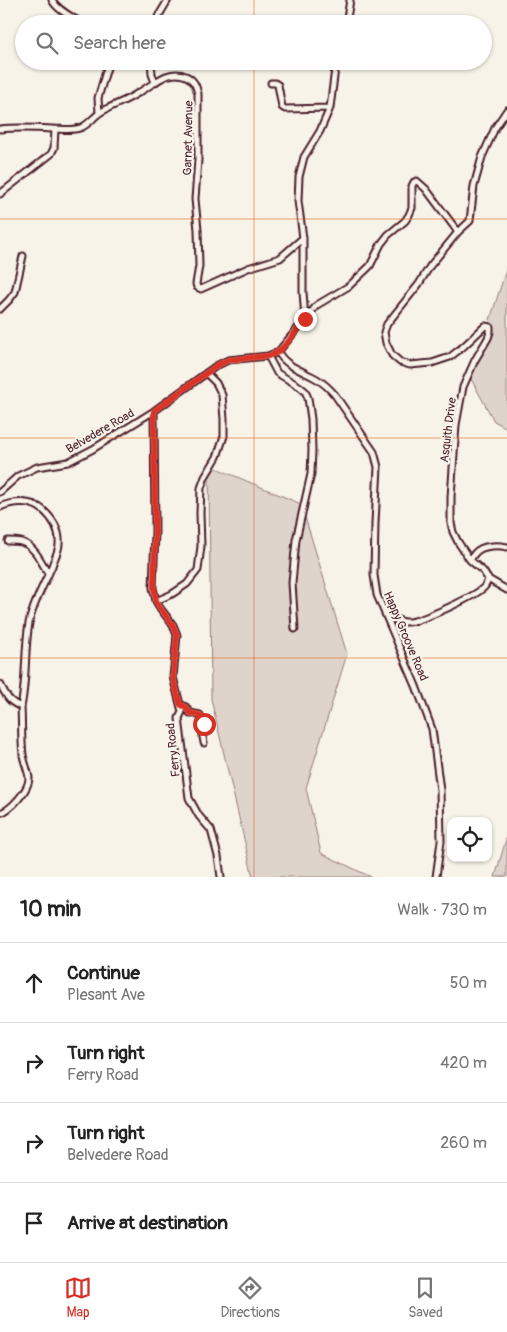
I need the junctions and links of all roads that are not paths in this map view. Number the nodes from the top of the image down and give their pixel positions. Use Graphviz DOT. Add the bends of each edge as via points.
graph roads {
  1 [pos="52,0"];
  2 [pos="168,0"];
  3 [pos="350,0"];
  4 [pos="70,15"];
  5 [pos="159,15"];
  6 [pos="348,15"];
  7 [pos="106,70"];
  8 [pos="152,70"];
  9 [pos="335,70"];
  10 [pos="155,83"];
  11 [pos="271,83"];
  12 [pos="330,108"];
  13 [pos="507,110"];
  14 [pos="99,113"];
  15 [pos="0,129"];
  16 [pos="55,129"];
  17 [pos="0,194"];
  18 [pos="458,232"];
  19 [pos="303,238"];
  20 [pos="23,256"];
  21 [pos="0,309"];
  22 [pos="305,319"];
  23 [pos="278,352"];
  24 [pos="268,356"];
  25 [pos="206,373"];
  26 [pos="154,411"];
  27 [pos="0,492"];
  28 [pos="0,507"];
  29 [pos="8,541"];
  30 [pos="507,547"];
  31 [pos="470,560"];
  32 [pos="48,573"];
  33 [pos="488,579"];
  34 [pos="507,590"];
  35 [pos="156,601"];
  36 [pos="382,608"];
  37 [pos="295,629"];
  38 [pos="0,684"];
  39 [pos="180,704"];
  40 [pos="21,707"];
  41 [pos="204,743"];
  42 [pos="0,814"];
  43 [pos="221,877"];
  44 [pos="436,877"];
  1 -- 4 [label="street"];
  2 -- 5 [label="street"];
  3 -- 6 [label="street"];
  7 -- 14 [label="street" via="98,98"];
  8 -- 10 [label="street"];
  9 -- 12 [label="street"];
  10 -- 14 [label="street, Garnet Avenue"];
  10 -- 19 [label="street, Garnet Avenue" via="169,75 184,75 193,80 198,94 197,287 201,289 280,258"];
  11 -- 12 [label="street" via="278,85 285,109"];
  12 -- 19 [label="street" via="304,157 299,177 298,201"];
  13 -- 18 [label="street" via="482,157 474,186 470,221"];
  14 -- 16 [label="street, Garnet Avenue" via="80,128"];
  15 -- 16 [label="street, Garnet Avenue"];
  16 -- 17 [label="street" via="51,154"];
  18 -- 22 [label="street, Belvedere Road" via="420,182 414,182 409,215 381,244 370,266 349,286 316,305"];
  18 -- 31 [label="street, Asquith Drive" via="384,332 392,355 410,365 450,357 485,326 490,327 488,338 463,387 456,424 451,523"];
  19 -- 22 [label="street"];
  20 -- 21 [label="street" via="15,292"];
  22 -- 23 [label="street, Belvedere Road"];
  23 -- 24 [label="street, Belvedere Road"];
  23 -- 36 [label="street, Happy Groove Road" via="285,362 318,380 336,395 374,452 378,467 374,575"];
  24 -- 25 [label="street, Belvedere Road" via="228,360"];
  24 -- 37 [label="street" via="278,373 305,391 311,419 311,474 296,540 293,574"];
  25 -- 26 [label="street, Belvedere Road"];
  25 -- 35 [label="street" via="222,395 224,436 218,457 201,488 198,570 187,584"];
  26 -- 27 [label="street, Belvedere Road" via="68,462 37,467 18,476"];
  26 -- 35 [label="street"];
  28 -- 32 [label="street" via="26,502 40,507 49,515 56,525 59,544"];
  29 -- 32 [label="street" via="30,546"];
  30 -- 31 [label="street" via="485,547 475,552"];
  31 -- 33 [label="street, Asquith Drive"];
  32 -- 40 [label="street" via="32,609"];
  33 -- 34 [label="street, Asquith Drive"];
  33 -- 36 [label="street" via="484,587 462,601 417,621 407,623 394,619"];
  35 -- 39 [label="street, Ferry Road" via="177,635 173,677"];
  36 -- 44 [label="street, Happy Groove Road" via="432,729 440,790 441,841"];
  38 -- 40 [label="street" via="9,700"];
  39 -- 41 [label="street" via="190,713 200,715 204,724"];
  39 -- 43 [label="street, Ferry Road" via="189,798 211,830"];
  40 -- 42 [label="street" via="23,756 29,778 22,795"];
}
